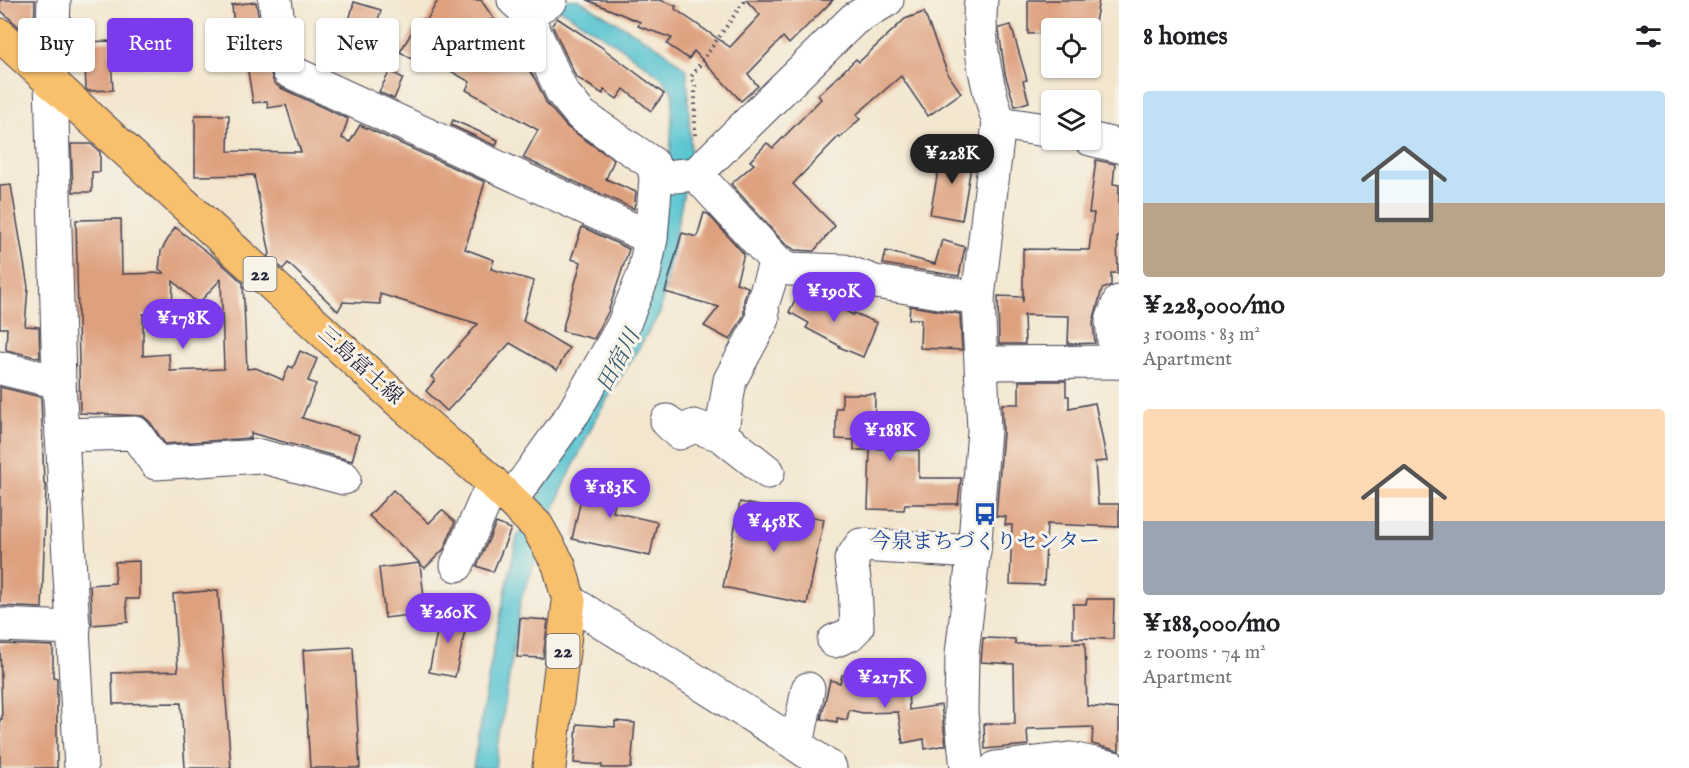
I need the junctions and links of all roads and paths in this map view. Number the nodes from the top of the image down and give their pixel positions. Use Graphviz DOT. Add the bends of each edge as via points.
graph roads {
  1 [pos="54,0"];
  2 [pos="275,0"];
  3 [pos="745,0"];
  4 [pos="887,0"];
  5 [pos="981,0"];
  6 [pos="532,6"];
  7 [pos="0,34"];
  8 [pos="51,80"];
  9 [pos="999,123"];
  10 [pos="1041,129"];
  11 [pos="1101,142"];
  12 [pos="1119,146"];
  13 [pos="694,174"];
  14 [pos="656,178"];
  15 [pos="651,238"];
  16 [pos="776,261"];
  17 [pos="978,298"];
  18 [pos="1119,302"];
  19 [pos="1117,362"];
  20 [pos="982,363"];
  21 [pos="0,368"];
  22 [pos="59,382"];
  23 [pos="667,421"];
  24 [pos="62,435"];
  25 [pos="722,435"];
  26 [pos="768,472"];
  27 [pos="344,478"];
  28 [pos="509,498"];
  29 [pos="974,552"];
  30 [pos="457,565"];
  31 [pos="569,601"];
  32 [pos="0,625"];
  33 [pos="74,628"];
  34 [pos="834,641"];
  35 [pos="808,689"];
  36 [pos="797,745"];
  37 [pos="81,768"];
  38 [pos="549,768"];
  39 [pos="830,768"];
  40 [pos="967,768"];
  41 [pos="996,768"];
  42 [pos="1113,768"];
  1 -- 8 [label="street"];
  2 -- 15 [label="street" via="289,71"];
  3 -- 13 [label="path" via="691,77 695,86"];
  4 -- 13 [label="street" via="854,19"];
  5 -- 9 [label="street" via="979,26 990,98"];
  6 -- 14 [label="street" via="562,92 581,115 653,164"];
  7 -- 8 [label="main road, 三島富士線 / 22"];
  8 -- 22 [label="street"];
  8 -- 28 [label="main road, 三島富士線 / 22"];
  9 -- 10 [label="street"];
  9 -- 17 [label="street"];
  11 -- 12 [label="street"];
  13 -- 14 [label="street"];
  13 -- 16 [label="street"];
  14 -- 15 [label="street"];
  15 -- 28 [label="street" via="644,274 623,326 574,412"];
  16 -- 17 [label="street" via="789,269 844,272 875,282"];
  16 -- 25 [label="street" via="762,305 763,319 730,380"];
  17 -- 20 [label="street"];
  18 -- 19 [label="street" via="1112,321"];
  19 -- 20 [label="street"];
  20 -- 29 [label="street" via="984,431"];
  21 -- 22 [label="street"];
  22 -- 24 [label="street"];
  23 -- 25 [label="street" via="679,433 694,426"];
  24 -- 27 [label="street" via="135,433 156,463 260,456"];
  24 -- 33 [label="street"];
  25 -- 26 [label="street"];
  28 -- 30 [label="street"];
  28 -- 31 [label="main road, 三島富士線 / 22" via="546,539 559,565"];
  29 -- 34 [label="street" via="861,545 851,560 857,627"];
  29 -- 40 [label="street" via="962,654 961,714"];
  31 -- 36 [label="street"];
  31 -- 38 [label="main road, 三島富士線 / 22"];
  32 -- 33 [label="street"];
  33 -- 37 [label="street"];
  35 -- 36 [label="street"];
  36 -- 39 [label="street"];
  41 -- 42 [label="street" via="1071,759"];
}
